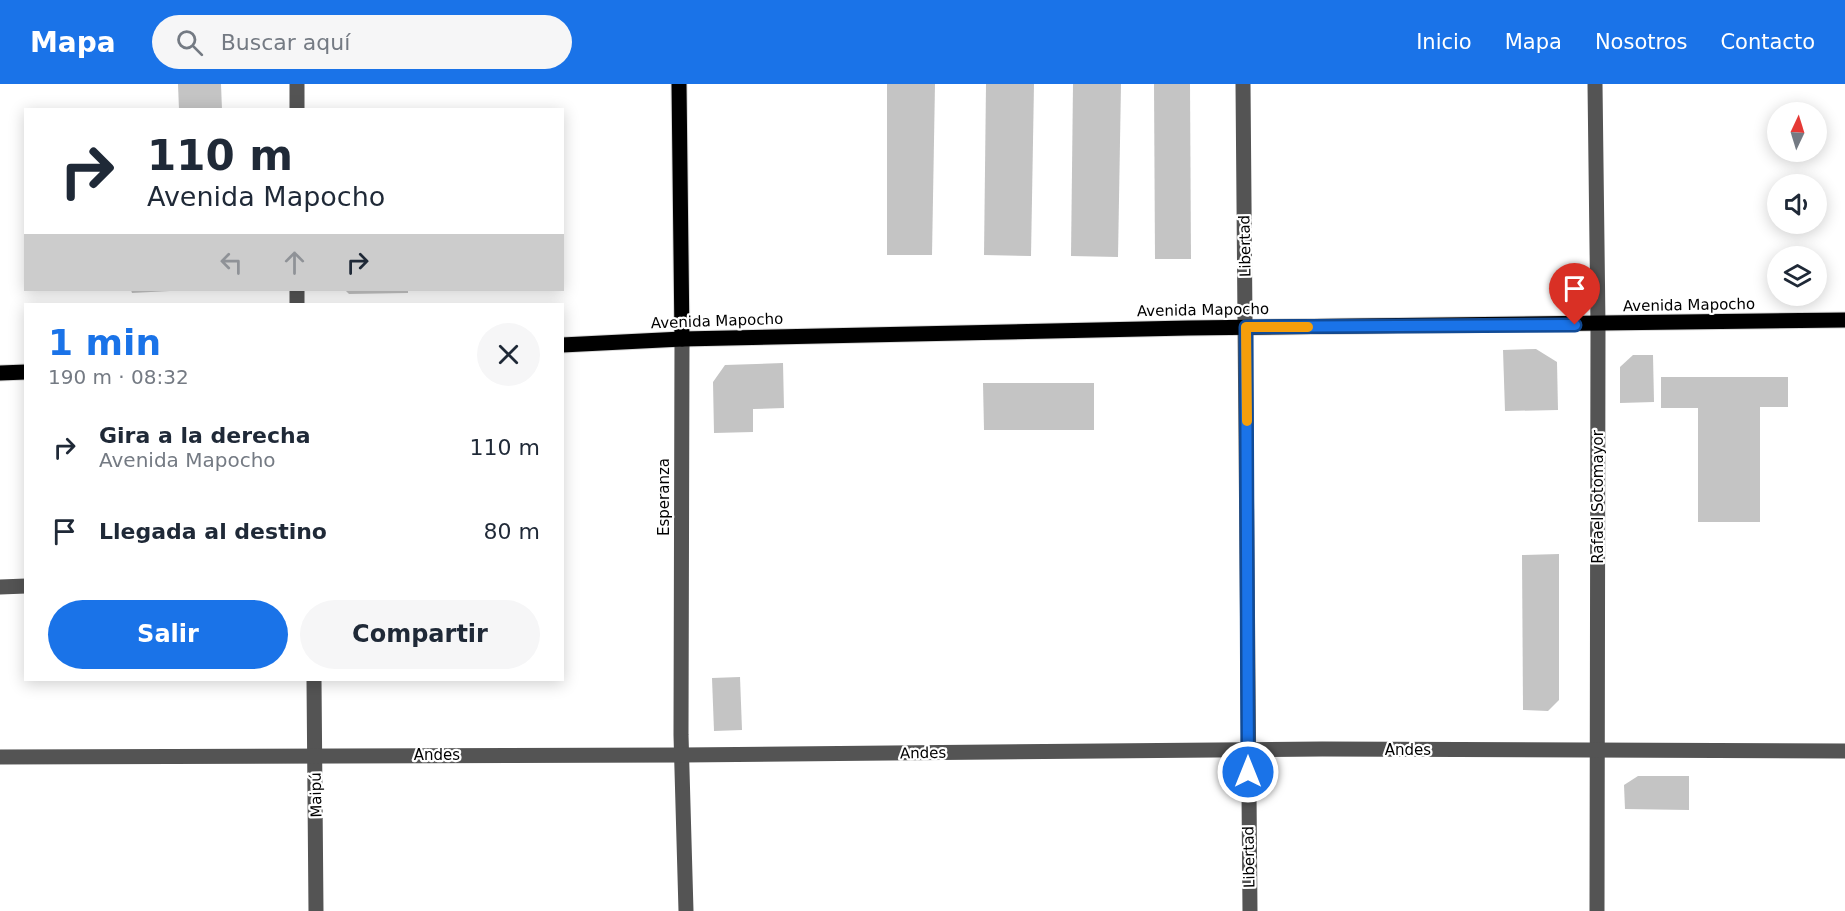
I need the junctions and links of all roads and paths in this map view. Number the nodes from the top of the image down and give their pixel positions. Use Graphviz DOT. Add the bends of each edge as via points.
graph roads {
  1 [pos="297,84"];
  2 [pos="679,84"];
  3 [pos="1243,84"];
  4 [pos="1595,84"];
  5 [pos="297,108"];
  6 [pos="1845,320"];
  7 [pos="1598,325"];
  8 [pos="1246,327"];
  9 [pos="682,339"];
  10 [pos="564,345"];
  11 [pos="24,372"];
  12 [pos="0,373"];
  13 [pos="24,586"];
  14 [pos="0,587"];
  15 [pos="314,681"];
  16 [pos="1248,750"];
  17 [pos="1597,751"];
  18 [pos="1845,751"];
  19 [pos="315,755"];
  20 [pos="682,755"];
  21 [pos="0,757"];
  22 [pos="316,911"];
  23 [pos="686,911"];
  24 [pos="1250,911"];
  25 [pos="1597,911"];
  1 -- 5 [label="street"];
  2 -- 9 [label="main road, Esperanza"];
  3 -- 8 [label="street, Libertad"];
  4 -- 7 [label="street, Rafael Sotomayor"];
  6 -- 7 [label="main road, Avenida Mapocho"];
  7 -- 8 [label="main road, Avenida Mapocho"];
  7 -- 17 [label="street, Rafael Sotomayor"];
  8 -- 9 [label="main road, Avenida Mapocho"];
  8 -- 16 [label="street, Libertad"];
  9 -- 10 [label="main road, Avenida Mapocho"];
  9 -- 20 [label="street, Esperanza"];
  11 -- 12 [label="main road"];
  13 -- 14 [label="street"];
  15 -- 19 [label="street, Maipú"];
  16 -- 17 [label="street, Andes"];
  16 -- 20 [label="street, Andes"];
  16 -- 24 [label="street, Libertad"];
  17 -- 18 [label="street, Andes"];
  17 -- 25 [label="street, Rafael Sotomayor"];
  19 -- 20 [label="street, Andes"];
  19 -- 21 [label="street, Andes"];
  19 -- 22 [label="street, Maipú"];
  20 -- 23 [label="street, Esperanza"];
}
